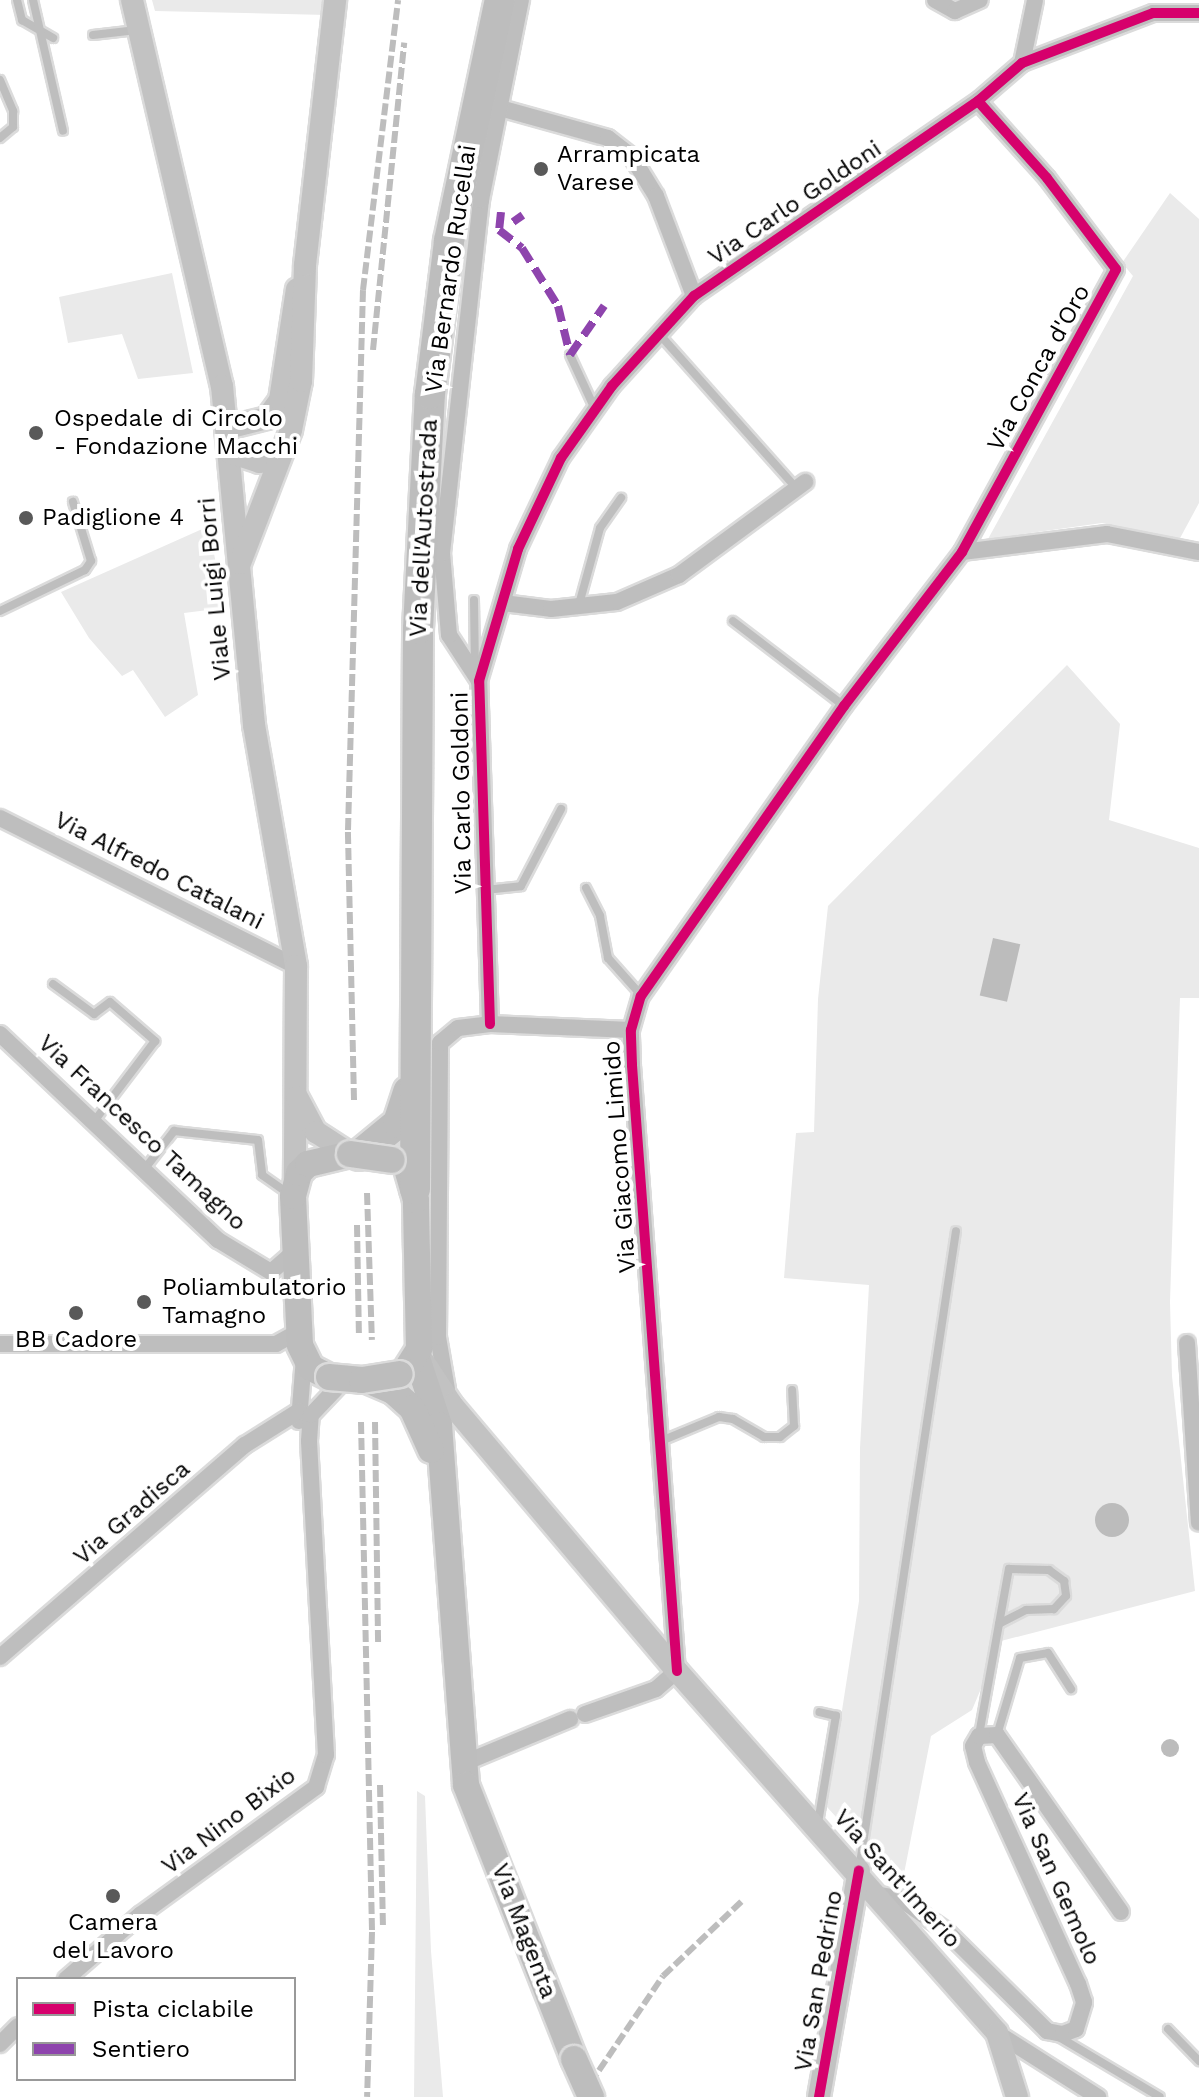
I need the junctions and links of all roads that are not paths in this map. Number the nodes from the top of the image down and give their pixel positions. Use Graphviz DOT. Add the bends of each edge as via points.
graph roads {
  1 [pos="17,0"];
  2 [pos="33,0"];
  3 [pos="132,0"];
  4 [pos="335,0"];
  5 [pos="500,0"];
  6 [pos="521,0"];
  7 [pos="935,0"];
  8 [pos="980,0"];
  9 [pos="1035,0"];
  10 [pos="1199,13"];
  11 [pos="40,27"];
  12 [pos="138,30"];
  13 [pos="93,35"];
  14 [pos="53,38"];
  15 [pos="1022,63"];
  16 [pos="0,80"];
  17 [pos="978,101"];
  18 [pos="500,108"];
  19 [pos="63,131"];
  20 [pos="0,138"];
  21 [pos="305,265"];
  22 [pos="694,296"];
  23 [pos="660,335"];
  24 [pos="570,355"];
  25 [pos="595,410"];
  26 [pos="227,428"];
  27 [pos="283,451"];
  28 [pos="229,452"];
  29 [pos="801,486"];
  30 [pos="621,498"];
  31 [pos="73,502"];
  32 [pos="1198,549"];
  33 [pos="962,552"];
  34 [pos="237,572"];
  35 [pos="474,600"];
  36 [pos="503,603"];
  37 [pos="578,609"];
  38 [pos="0,611"];
  39 [pos="733,621"];
  40 [pos="477,680"];
  41 [pos="844,706"];
  42 [pos="561,809"];
  43 [pos="0,818"];
  44 [pos="586,888"];
  45 [pos="484,891"];
  46 [pos="296,966"];
  47 [pos="53,984"];
  48 [pos="641,996"];
  49 [pos="490,1024"];
  50 [pos="631,1030"];
  51 [pos="0,1034"];
  52 [pos="414,1062"];
  53 [pos="293,1084"];
  54 [pos="92,1125"];
  55 [pos="354,1154"];
  56 [pos="143,1172"];
  57 [pos="415,1189"];
  58 [pos="294,1190"];
  59 [pos="956,1231"];
  60 [pos="292,1254"];
  61 [pos="1187,1343"];
  62 [pos="0,1344"];
  63 [pos="301,1345"];
  64 [pos="412,1362"];
  65 [pos="347,1379"];
  66 [pos="792,1390"];
  67 [pos="451,1402"];
  68 [pos="299,1411"];
  69 [pos="660,1441"];
  70 [pos="308,1461"];
  71 [pos="441,1467"];
  72 [pos="1199,1523"];
  73 [pos="999,1624"];
  74 [pos="0,1657"];
  75 [pos="677,1671"];
  76 [pos="1071,1689"];
  77 [pos="819,1712"];
  78 [pos="997,1735"];
  79 [pos="979,1736"];
  80 [pos="464,1763"];
  81 [pos="817,1828"];
  82 [pos="859,1871"];
  83 [pos="879,1895"];
  84 [pos="1121,1912"];
  85 [pos="68,1977"];
  86 [pos="16,2028"];
  87 [pos="1168,2029"];
  88 [pos="997,2033"];
  89 [pos="1055,2033"];
  90 [pos="0,2044"];
  91 [pos="1199,2061"];
  92 [pos="591,2097"];
  93 [pos="819,2097"];
  94 [pos="1017,2097"];
  95 [pos="1098,2097"];
  96 [pos="1160,2097"];
  1 -- 11 [label="lane" via="22,20"];
  2 -- 11 [label="lane"];
  3 -- 12 [label="street, Viale Luigi Borri"];
  4 -- 21 [label="street"];
  5 -- 52 [label="highway, Via dell'Autostrada" via="449,241 430,394 418,629"];
  6 -- 18 [label="street, Via Bernardo Rucellai"];
  7 -- 8 [label="street" via="955,11"];
  9 -- 15 [label="street"];
  10 -- 15 [label="street, Via Carlo Goldoni" via="1153,13"];
  11 -- 14 [label="lane"];
  11 -- 19 [label="lane"];
  12 -- 13 [label="lane"];
  12 -- 26 [label="street, Viale Luigi Borri" via="220,375"];
  15 -- 17 [label="street, Via Carlo Goldoni"];
  16 -- 20 [label="lane" via="13,111 13,127"];
  17 -- 22 [label="street, Via Carlo Goldoni"];
  17 -- 33 [label="street, Via Conca d'Oro" via="1047,178 1116,269"];
  18 -- 22 [label="street" via="608,138 632,157 656,196"];
  18 -- 40 [label="street, Via Bernardo Rucellai" via="481,200 442,553 449,635"];
  21 -- 26 [label="street" via="290,320 280,400 267,418"];
  21 -- 27 [label="street" via="303,369"];
  22 -- 23 [label="street, Via Carlo Goldoni"];
  23 -- 25 [label="street, Via Carlo Goldoni"];
  23 -- 29 [label="lane"];
  24 -- 25 [label="lane"];
  25 -- 36 [label="street, Via Carlo Goldoni" via="561,458 518,549"];
  26 -- 28 [label="street, Viale Luigi Borri"];
  27 -- 28 [label="street" via="259,462"];
  27 -- 34 [label="street"];
  28 -- 34 [label="street, Viale Luigi Borri"];
  29 -- 37 [label="street" via="679,575 617,602"];
  30 -- 37 [label="lane" via="600,528"];
  31 -- 38 [label="lane" via="91,561 85,570"];
  32 -- 33 [label="street" via="1107,534"];
  33 -- 41 [label="street, Via Giacomo Limido"];
  34 -- 46 [label="street, Viale Luigi Borri" via="254,725"];
  35 -- 40 [label="lane"];
  36 -- 37 [label="street"];
  36 -- 40 [label="street, Via Carlo Goldoni"];
  39 -- 41 [label="lane"];
  40 -- 45 [label="street, Via Carlo Goldoni"];
  41 -- 48 [label="street, Via Giacomo Limido"];
  42 -- 45 [label="lane" via="521,886"];
  43 -- 46 [label="street, Via Alfredo Catalani"];
  44 -- 48 [label="lane" via="600,916 608,958"];
  45 -- 49 [label="street, Via Carlo Goldoni"];
  46 -- 53 [label="street, Viale Luigi Borri"];
  47 -- 54 [label="lane" via="94,1014 110,1002 155,1041"];
  48 -- 50 [label="street, Via Giacomo Limido"];
  49 -- 50 [label="street"];
  49 -- 67 [label="street" via="458,1028 442,1039 438,1050 438,1337"];
  50 -- 69 [label="street, Via Giacomo Limido"];
  51 -- 54 [label="street, Via Francesco Tamagno"];
  52 -- 55 [label="highway" via="398,1123"];
  52 -- 57 [label="highway"];
  53 -- 55 [label="street, Viale Luigi Borri" via="311,1127"];
  53 -- 58 [label="street, Viale Luigi Borri"];
  54 -- 56 [label="street, Via Francesco Tamagno"];
  55 -- 57 [label="main road, bridge" via="392,1160 406,1170"];
  55 -- 58 [label="main road" via="308,1164"];
  56 -- 58 [label="lane" via="174,1131 258,1140 262,1175"];
  56 -- 60 [label="street, Via Francesco Tamagno" via="218,1240 260,1268 280,1269"];
  57 -- 64 [label="main road, Via Magenta"];
  58 -- 60 [label="main road"];
  59 -- 82 [label="lane"];
  60 -- 63 [label="main road"];
  61 -- 72 [label="street"];
  62 -- 63 [label="street"];
  63 -- 65 [label="main road, Via Magenta"];
  63 -- 68 [label="street, Via Nino Bixio"];
  64 -- 65 [label="main road, bridge"];
  64 -- 67 [label="street, Via Sant'Imerio"];
  64 -- 71 [label="main road, Via Magenta" via="436,1413"];
  65 -- 70 [label="street, Via Nino Bixio" via="311,1415"];
  65 -- 71 [label="main road, Via Magenta" via="393,1391 412,1408"];
  66 -- 69 [label="lane" via="794,1426 780,1437 764,1437 719,1417"];
  67 -- 75 [label="street, Via Sant'Imerio"];
  68 -- 70 [label="street, Via Nino Bixio"];
  68 -- 74 [label="street, Via Gradisca" via="245,1445"];
  69 -- 75 [label="street, Via Giacomo Limido"];
  70 -- 85 [label="street, Via Nino Bixio" via="326,1755 316,1787 140,1915"];
  71 -- 80 [label="main road, Via Magenta"];
  73 -- 73 [label="lane" via="1009,1569 1049,1570 1064,1581 1066,1596 1054,1609 1026,1610"];
  73 -- 79 [label="lane"];
  75 -- 80 [label="street" via="656,1689"];
  75 -- 81 [label="street, Via Sant'Imerio"];
  76 -- 78 [label="lane" via="1048,1653 1020,1658"];
  77 -- 81 [label="lane" via="836,1716"];
  78 -- 79 [label="street"];
  78 -- 84 [label="street, Via San Gemolo"];
  79 -- 89 [label="street, Via San Gemolo" via="973,1746 977,1762 1084,2002 1076,2029"];
  80 -- 92 [label="main road, Via Magenta, bridge" via="466,1785"];
  81 -- 82 [label="street, Via Sant'Imerio"];
  82 -- 83 [label="street, Via Sant'Imerio"];
  82 -- 93 [label="street, Via San Pedrino"];
  83 -- 88 [label="street, Via Sant'Imerio"];
  83 -- 89 [label="street" via="899,1898 945,1930 1031,2018"];
  86 -- 90 [label="street"];
  87 -- 91 [label="lane"];
  88 -- 94 [label="street"];
  88 -- 95 [label="street, Via Sant'Imerio"];
  89 -- 96 [label="lane"];
}
